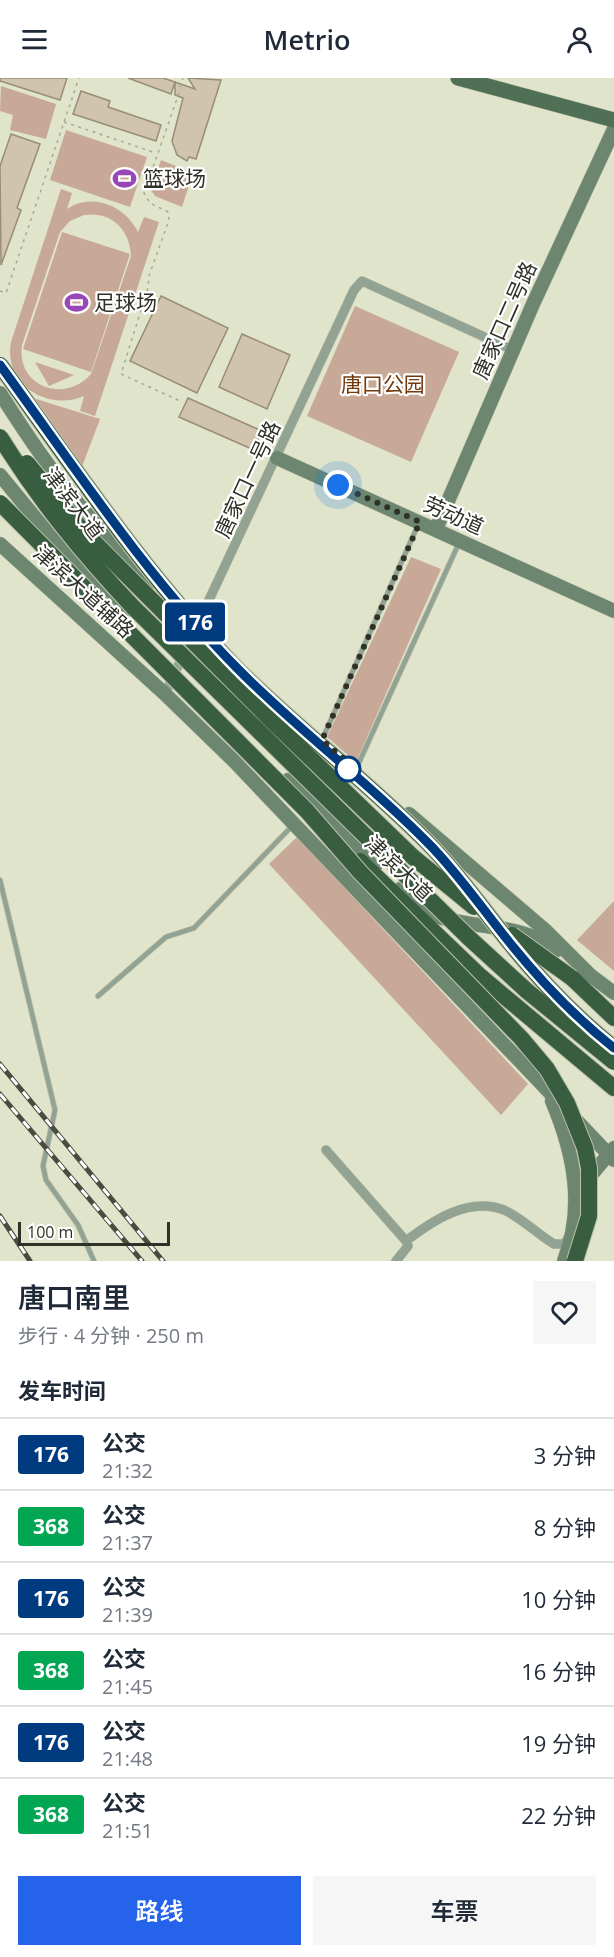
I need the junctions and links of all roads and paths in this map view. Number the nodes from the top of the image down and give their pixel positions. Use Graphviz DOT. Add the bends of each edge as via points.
graph roads {
  1 [pos="79,78"];
  2 [pos="183,78"];
  3 [pos="458,78"];
  4 [pos="487,78"];
  5 [pos="180,87"];
  6 [pos="178,93"];
  7 [pos="614,113"];
  8 [pos="614,120"];
  9 [pos="64,121"];
  10 [pos="614,129"];
  11 [pos="158,153"];
  12 [pos="0,291"];
  13 [pos="513,350"];
  14 [pos="0,365"];
  15 [pos="0,393"];
  16 [pos="182,402"];
  17 [pos="0,435"];
  18 [pos="277,458"];
  19 [pos="0,475"];
  20 [pos="0,503"];
  21 [pos="0,512"];
  22 [pos="420,522"];
  23 [pos="435,529"];
  24 [pos="460,540"];
  25 [pos="0,544"];
  26 [pos="63,560"];
  27 [pos="614,611"];
  28 [pos="200,623"];
  29 [pos="177,672"];
  30 [pos="165,694"];
  31 [pos="322,740"];
  32 [pos="356,769"];
  33 [pos="307,811"];
  34 [pos="294,824"];
  35 [pos="0,880"];
  36 [pos="468,937"];
  37 [pos="589,974"];
  38 [pos="614,993"];
  39 [pos="98,996"];
  40 [pos="614,1018"];
  41 [pos="610,1045"];
  42 [pos="614,1062"];
  43 [pos="614,1088"];
  44 [pos="549,1094"];
  45 [pos="326,1150"];
  46 [pos="612,1154"];
  47 [pos="576,1194"];
  48 [pos="573,1233"];
  49 [pos="406,1241"];
  50 [pos="94,1261"];
  51 [pos="396,1261"];
  52 [pos="564,1261"];
  53 [pos="575,1261"];
  1 -- 9 [label="path"];
  2 -- 5 [label="path"];
  3 -- 8 [label="main road"];
  4 -- 7 [label="main road"];
  6 -- 11 [label="path"];
  9 -- 11 [label="path"];
  9 -- 12 [label="path" via="6,293"];
  10 -- 13 [label="main road, 唐家口二号路"];
  11 -- 16 [label="path" via="144,193 150,203 168,212 169,220 121,374"];
  13 -- 18 [label="street, 唐家口一号路" via="362,281 354,290"];
  13 -- 23 [label="main road, 唐家口二号路"];
  14 -- 41 [label="highway, bridge" via="79,478 203,632 238,669 429,844 511,944"];
  15 -- 28 [label="main road" via="85,515"];
  17 -- 36 [label="highway, 津滨大道, bridge" via="32,488 82,553"];
  17 -- 40 [label="highway, bridge" via="83,531 315,764 431,872 572,978"];
  18 -- 22 [label="main road, 劳动道"];
  18 -- 28 [label="street, 唐家口一号路"];
  19 -- 26 [label="main road, 津滨大道"];
  20 -- 26 [label="highway, bridge"];
  21 -- 26 [label="highway, bridge"];
  22 -- 23 [label="main road, 劳动道"];
  22 -- 31 [label="lane"];
  23 -- 24 [label="main road, 劳动道"];
  24 -- 27 [label="main road, 劳动道"];
  24 -- 32 [label="lane"];
  25 -- 30 [label="main road, 津滨大道辅路"];
  26 -- 29 [label="main road"];
  26 -- 33 [label="highway, 津滨大道, bridge"];
  28 -- 29 [label="street, 唐家口一号路"];
  28 -- 31 [label="main road"];
  29 -- 30 [label="street, 唐家口一号路"];
  29 -- 37 [label="main road" via="417,904 441,918 536,937"];
  30 -- 34 [label="main road, 津滨大道辅路"];
  31 -- 32 [label="main road"];
  32 -- 37 [label="main road" via="545,930"];
  33 -- 43 [label="highway, 津滨大道, bridge" via="480,976"];
  33 -- 53 [label="highway, bridge" via="360,872 521,1038 558,1086 585,1148 589,1168 589,1216"];
  34 -- 39 [label="lane" via="202,921 194,928 166,937"];
  34 -- 44 [label="main road, 津滨大道辅路"];
  35 -- 50 [label="lane" via="55,1110 43,1166 46,1180 78,1225"];
  36 -- 41 [label="highway"];
  36 -- 42 [label="highway, 津滨大道, bridge"];
  37 -- 38 [label="main road"];
  44 -- 46 [label="main road, 津滨大道辅路"];
  44 -- 47 [label="main road" via="569,1144"];
  45 -- 49 [label="street"];
  46 -- 47 [label="main road"];
  47 -- 48 [label="main road"];
  48 -- 49 [label="street" via="564,1244 554,1244 508,1212 483,1207 449,1214"];
  48 -- 52 [label="main road"];
  49 -- 51 [label="street" via="408,1246"];
}
